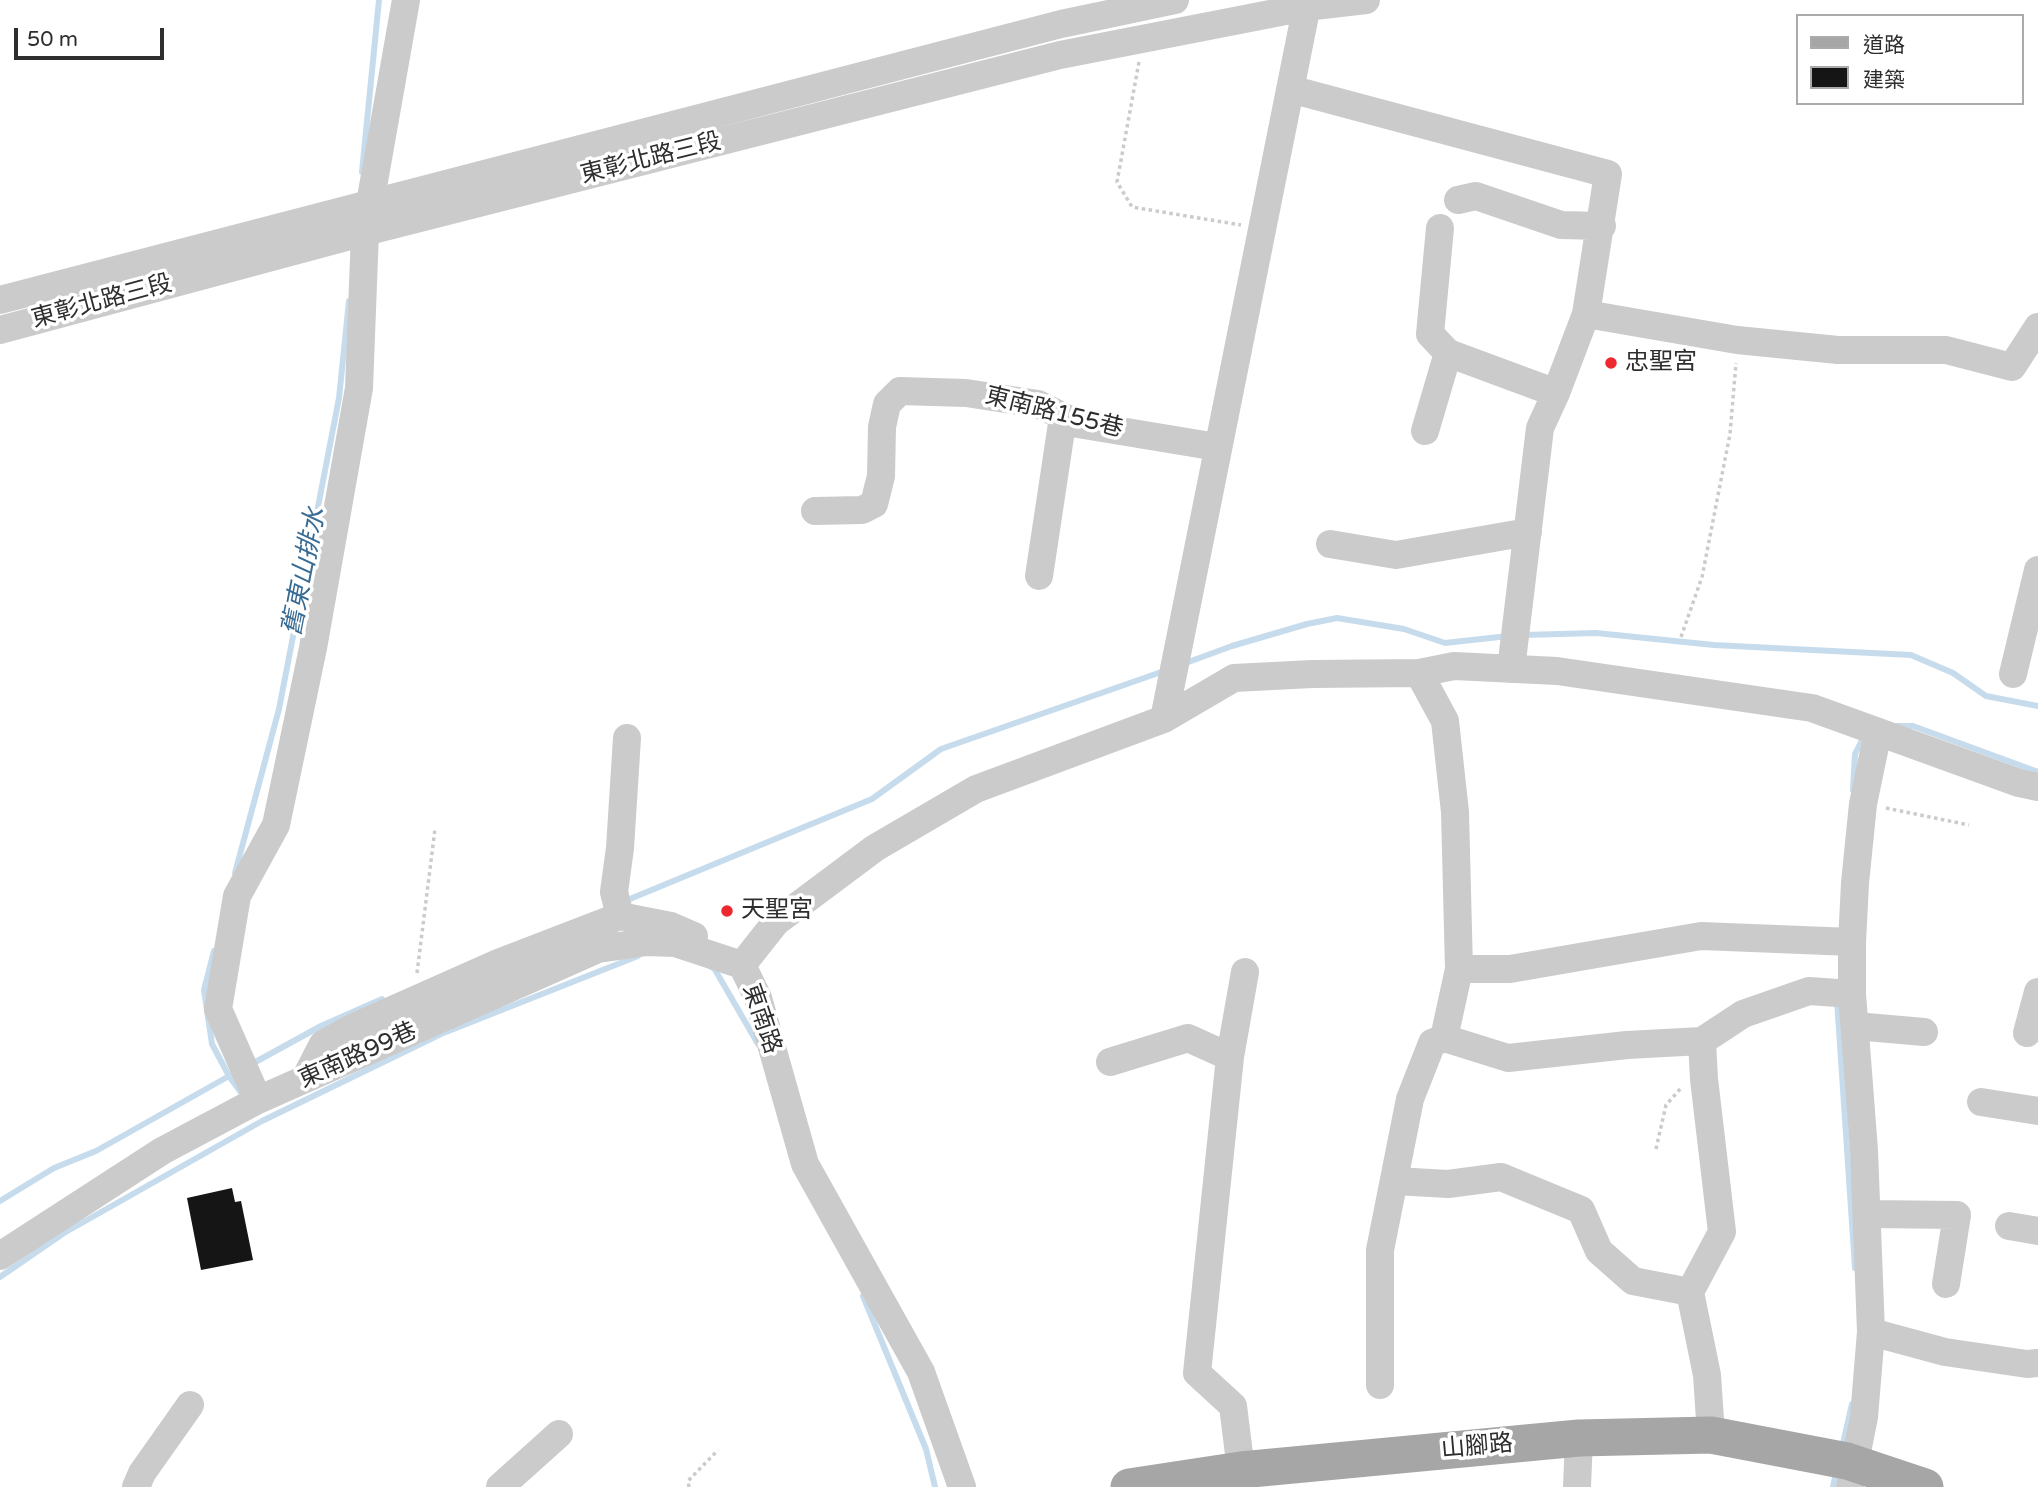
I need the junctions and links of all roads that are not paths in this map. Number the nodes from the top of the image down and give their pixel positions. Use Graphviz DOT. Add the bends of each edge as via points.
graph roads {
  1 [pos="405,0"];
  2 [pos="1175,0"];
  3 [pos="1366,0"];
  4 [pos="1307,4"];
  5 [pos="1290,89"];
  6 [pos="1458,200"];
  7 [pos="369,203"];
  8 [pos="1602,226"];
  9 [pos="1440,228"];
  10 [pos="365,232"];
  11 [pos="0,300"];
  12 [pos="1586,314"];
  13 [pos="2038,327"];
  14 [pos="0,330"];
  15 [pos="1448,353"];
  16 [pos="1556,393"];
  17 [pos="1063,417"];
  18 [pos="1425,431"];
  19 [pos="1217,447"];
  20 [pos="816,511"];
  21 [pos="1528,532"];
  22 [pos="1330,544"];
  23 [pos="2038,570"];
  24 [pos="1039,576"];
  25 [pos="1511,669"];
  26 [pos="1419,673"];
  27 [pos="2013,674"];
  28 [pos="1164,719"];
  29 [pos="1870,729"];
  30 [pos="626,738"];
  31 [pos="2038,787"];
  32 [pos="620,916"];
  33 [pos="1852,942"];
  34 [pos="742,965"];
  35 [pos="1459,969"];
  36 [pos="1245,972"];
  37 [pos="2038,992"];
  38 [pos="1852,994"];
  39 [pos="1855,1026"];
  40 [pos="1924,1032"];
  41 [pos="2027,1033"];
  42 [pos="1444,1038"];
  43 [pos="1702,1041"];
  44 [pos="1230,1057"];
  45 [pos="1111,1062"];
  46 [pos="305,1079"];
  47 [pos="258,1100"];
  48 [pos="1981,1102"];
  49 [pos="2038,1111"];
  50 [pos="1395,1181"];
  51 [pos="1867,1214"];
  52 [pos="2009,1226"];
  53 [pos="2038,1231"];
  54 [pos="0,1256"];
  55 [pos="1946,1284"];
  56 [pos="1690,1292"];
  57 [pos="1871,1332"];
  58 [pos="2038,1363"];
  59 [pos="1380,1384"];
  60 [pos="190,1405"];
  61 [pos="559,1434"];
  62 [pos="1711,1435"];
  63 [pos="1579,1438"];
  64 [pos="1844,1467"];
  65 [pos="1240,1478"];
  66 [pos="136,1487"];
  67 [pos="500,1487"];
  68 [pos="962,1487"];
  69 [pos="1129,1487"];
  70 [pos="1577,1487"];
  71 [pos="1925,1487"];
  1 -- 7 [label="street"];
  2 -- 7 [label="street, 東彰北路三段" via="1061,23"];
  3 -- 4 [label="street, 東彰北路三段"];
  4 -- 5 [label="street"];
  4 -- 10 [label="street, 東彰北路三段" via="1060,55"];
  5 -- 8 [label="street" via="1608,174"];
  5 -- 19 [label="street"];
  6 -- 8 [label="street" via="1476,196 1561,225"];
  7 -- 10 [label="street"];
  7 -- 11 [label="street, 東彰北路三段"];
  8 -- 12 [label="street"];
  9 -- 15 [label="street" via="1430,334"];
  10 -- 14 [label="street, 東彰北路三段"];
  10 -- 47 [label="street" via="359,388 313,648 276,825 237,896 218,1010"];
  12 -- 13 [label="street" via="1737,340 1838,350 1947,350 2012,367"];
  12 -- 16 [label="street"];
  15 -- 16 [label="street"];
  15 -- 18 [label="street"];
  16 -- 21 [label="street" via="1540,428"];
  17 -- 19 [label="street, 東南路155巷" via="1078,424"];
  17 -- 20 [label="street, 東南路155巷" via="1038,404 966,393 900,391 887,404 874,504 862,510"];
  17 -- 24 [label="street"];
  19 -- 28 [label="street"];
  21 -- 22 [label="street" via="1396,555"];
  21 -- 25 [label="street"];
  23 -- 27 [label="street"];
  25 -- 26 [label="street, 東南路" via="1454,666"];
  25 -- 29 [label="street, 東南路" via="1557,671 1812,708"];
  26 -- 28 [label="street, 東南路" via="1234,678"];
  26 -- 35 [label="street" via="1445,721 1455,812"];
  28 -- 34 [label="street, 東南路" via="976,789 953,802 875,848 776,922"];
  29 -- 31 [label="street, 東南路"];
  29 -- 33 [label="street"];
  30 -- 32 [label="street" via="614,892"];
  32 -- 34 [label="street" via="689,933"];
  32 -- 46 [label="street" via="499,963 323,1044"];
  33 -- 35 [label="street" via="1701,936 1510,969"];
  33 -- 38 [label="street"];
  34 -- 46 [label="street, 東南路99巷" via="675,943 598,949"];
  34 -- 68 [label="street, 東南路" via="758,998 805,1164 921,1372"];
  35 -- 42 [label="street"];
  36 -- 44 [label="street"];
  37 -- 41 [label="street"];
  38 -- 39 [label="street"];
  38 -- 43 [label="street" via="1809,991 1743,1014"];
  39 -- 40 [label="street"];
  39 -- 51 [label="street"];
  42 -- 43 [label="street" via="1508,1058"];
  42 -- 50 [label="street" via="1432,1043 1410,1099"];
  43 -- 56 [label="street" via="1721,1232"];
  44 -- 45 [label="street" via="1188,1038"];
  44 -- 65 [label="street" via="1197,1373 1233,1406"];
  46 -- 47 [label="street, 東南路99巷"];
  47 -- 54 [label="street, 東南路99巷" via="162,1151"];
  48 -- 49 [label="street"];
  50 -- 56 [label="street" via="1448,1184 1501,1177 1581,1210 1599,1251 1633,1280"];
  50 -- 59 [label="street" via="1380,1250"];
  51 -- 55 [label="street" via="1957,1215"];
  51 -- 57 [label="street"];
  52 -- 53 [label="street"];
  56 -- 62 [label="street" via="1707,1375"];
  57 -- 58 [label="street" via="1945,1352"];
  57 -- 64 [label="street" via="1864,1417"];
  60 -- 66 [label="street"];
  61 -- 67 [label="street"];
  62 -- 63 [label="main road, 山腳路"];
  62 -- 64 [label="main road, 山腳路"];
  63 -- 65 [label="main road, 山腳路"];
  63 -- 70 [label="street"];
  64 -- 71 [label="main road, 山腳路"];
  65 -- 69 [label="main road, 山腳路"];
}
